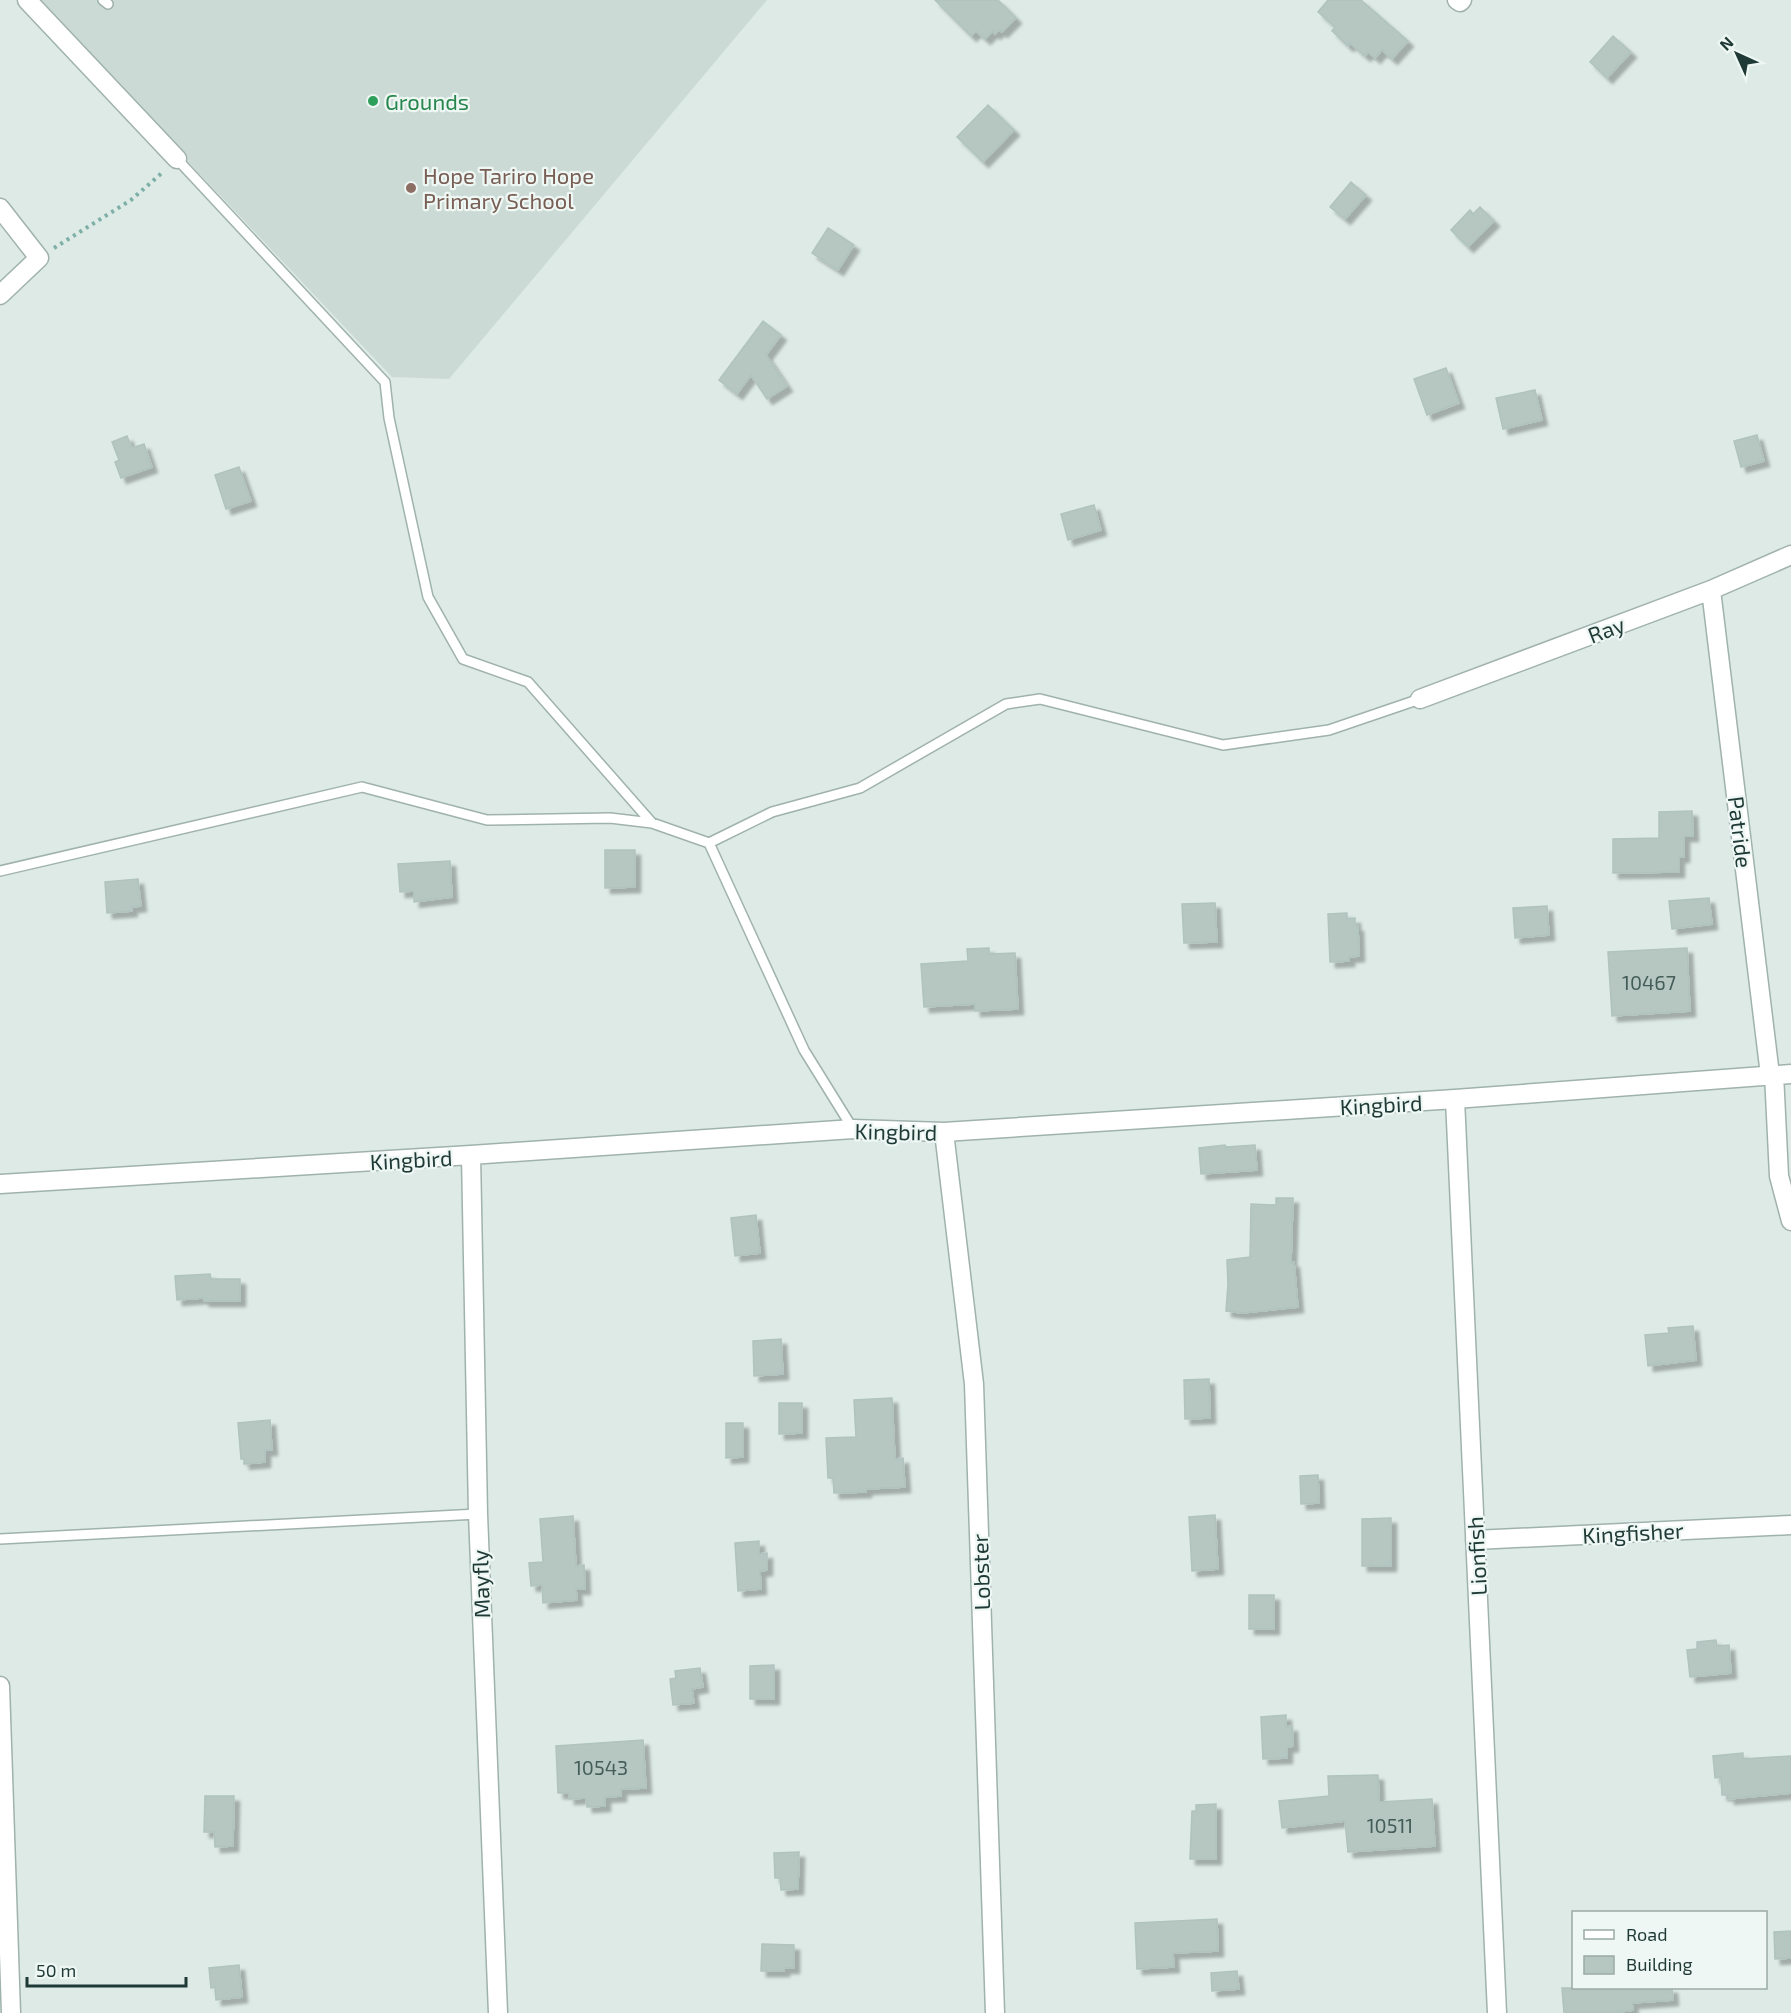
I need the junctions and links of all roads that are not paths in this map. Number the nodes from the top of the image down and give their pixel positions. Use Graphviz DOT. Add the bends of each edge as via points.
graph roads {
  1 [pos="27,0"];
  2 [pos="1457,0"];
  3 [pos="1462,0"];
  4 [pos="177,159"];
  5 [pos="0,208"];
  6 [pos="0,295"];
  7 [pos="1791,555"];
  8 [pos="1711,590"];
  9 [pos="1420,699"];
  10 [pos="652,823"];
  11 [pos="709,843"];
  12 [pos="0,871"];
  13 [pos="1778,1074"];
  14 [pos="1455,1099"];
  15 [pos="853,1129"];
  16 [pos="944,1132"];
  17 [pos="471,1155"];
  18 [pos="1785,1181"];
  19 [pos="0,1184"];
  20 [pos="1791,1221"];
  21 [pos="478,1514"];
  22 [pos="1791,1525"];
  23 [pos="0,1539"];
  24 [pos="1475,1540"];
  25 [pos="0,1686"];
  26 [pos="11,2013"];
  27 [pos="498,2013"];
  28 [pos="995,2013"];
  29 [pos="1497,2013"];
  1 -- 4 [label="street"];
  2 -- 3 [label="street"];
  4 -- 10 [label="lane" via="385,382 389,418 428,597 463,659 528,682"];
  5 -- 6 [label="street" via="39,258"];
  7 -- 8 [label="street, Ray"];
  8 -- 9 [label="street, Ray"];
  8 -- 13 [label="street, Patride"];
  9 -- 11 [label="lane" via="1329,730 1223,745 1040,699 1006,704 860,788 772,812"];
  10 -- 11 [label="lane"];
  10 -- 12 [label="lane" via="610,818 487,820 362,787"];
  11 -- 15 [label="lane" via="804,1050"];
  13 -- 14 [label="street, Kingbird"];
  13 -- 18 [label="street, Patride"];
  14 -- 16 [label="street, Kingbird"];
  14 -- 24 [label="street, Lionfish"];
  15 -- 16 [label="street, Kingbird"];
  15 -- 17 [label="street, Kingbird"];
  16 -- 28 [label="street, Lobster" via="974,1384"];
  17 -- 19 [label="street, Kingbird"];
  17 -- 21 [label="street, Mayfly"];
  18 -- 20 [label="street, Patride"];
  21 -- 23 [label="lane"];
  21 -- 27 [label="street, Mayfly"];
  22 -- 24 [label="street, Kingfisher"];
  24 -- 29 [label="street, Lionfish"];
  25 -- 26 [label="street"];
}
